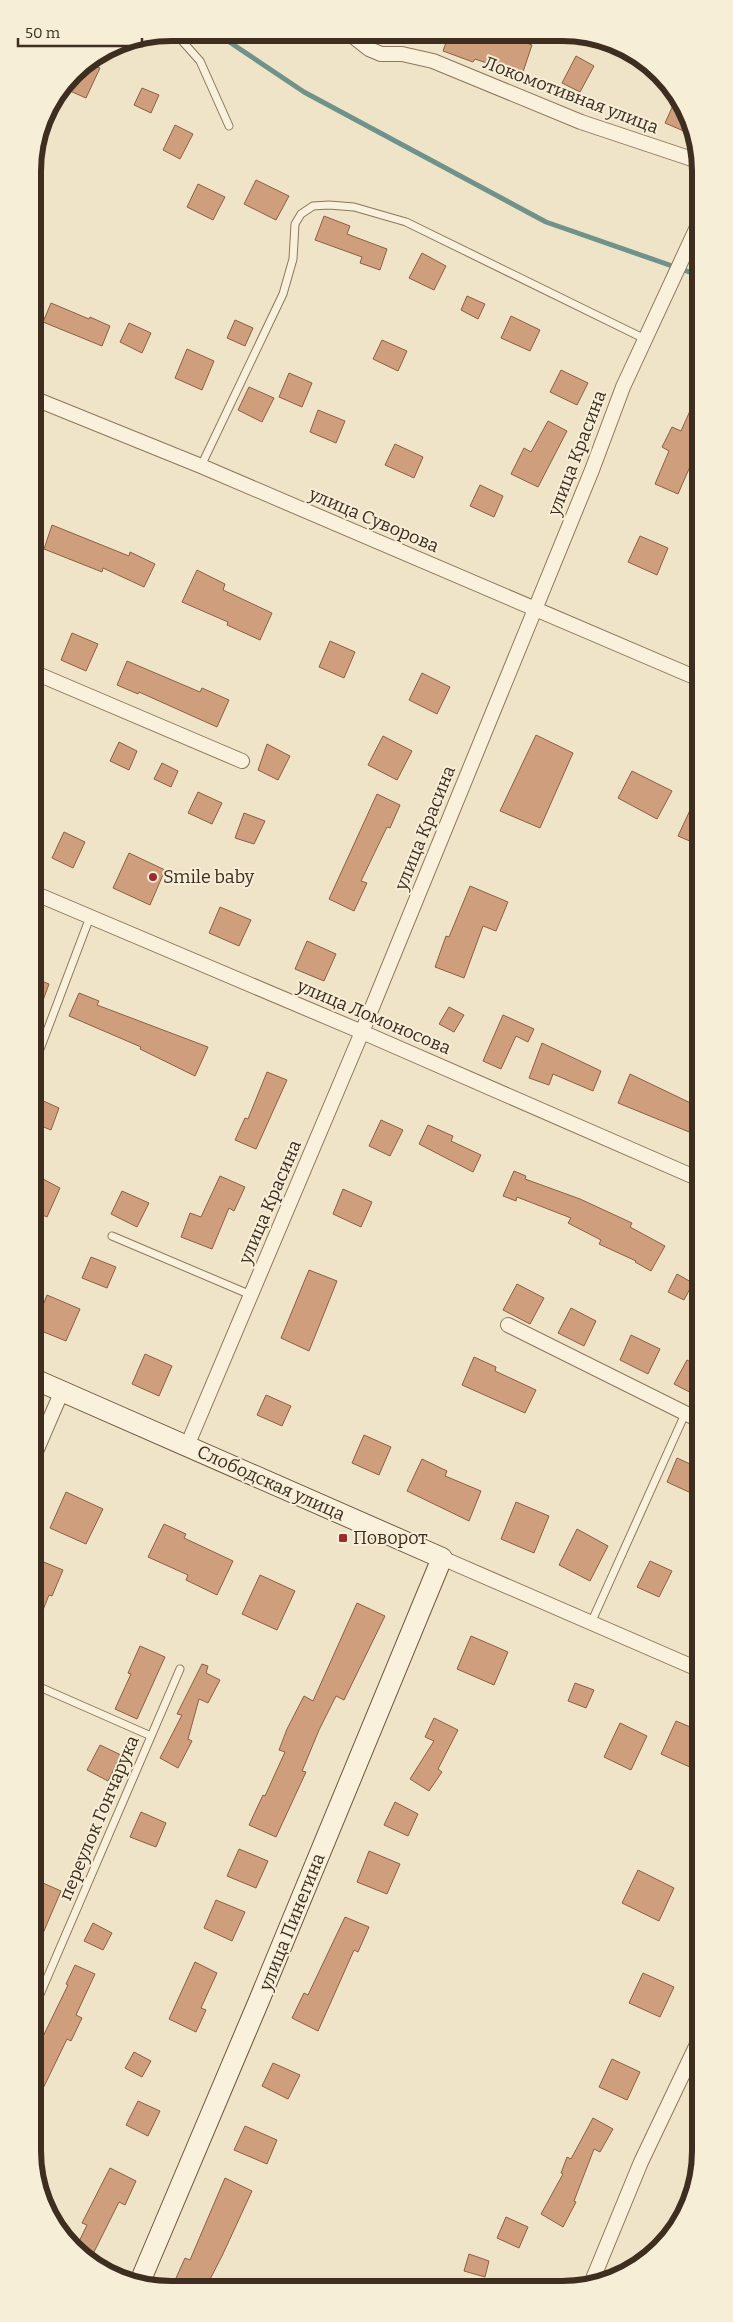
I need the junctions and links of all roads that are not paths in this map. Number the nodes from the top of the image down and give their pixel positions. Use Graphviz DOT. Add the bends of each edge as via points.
graph roads {
  1 [pos="184,41"];
  2 [pos="359,41"];
  3 [pos="228,126"];
  4 [pos="691,159"];
  5 [pos="692,238"];
  6 [pos="645,339"];
  7 [pos="42,402"];
  8 [pos="200,466"];
  9 [pos="534,609"];
  10 [pos="42,676"];
  11 [pos="692,676"];
  12 [pos="242,761"];
  13 [pos="42,896"];
  14 [pos="90,917"];
  15 [pos="362,1032"];
  16 [pos="42,1045"];
  17 [pos="691,1176"];
  18 [pos="112,1236"];
  19 [pos="251,1295"];
  20 [pos="508,1325"];
  21 [pos="41,1382"];
  22 [pos="62,1391"];
  23 [pos="685,1414"];
  24 [pos="691,1417"];
  25 [pos="41,1439"];
  26 [pos="187,1446"];
  27 [pos="442,1558"];
  28 [pos="591,1624"];
  29 [pos="691,1666"];
  30 [pos="180,1669"];
  31 [pos="41,1688"];
  32 [pos="151,1736"];
  33 [pos="41,1992"];
  34 [pos="691,2057"];
  35 [pos="594,2276"];
  36 [pos="142,2277"];
  1 -- 3 [label="lane" via="200,60"];
  2 -- 4 [label="street, Локомотивная улица" via="381,54 402,54 433,62 581,122"];
  5 -- 6 [label="street, улица Красина"];
  6 -- 8 [label="lane" via="406,222 354,207 313,206 301,214 295,224 293,259 283,294"];
  6 -- 9 [label="street, улица Красина"];
  7 -- 8 [label="street, улица Суворова"];
  8 -- 9 [label="street, улица Суворова"];
  9 -- 11 [label="street, улица Суворова"];
  9 -- 15 [label="street, улица Красина"];
  10 -- 12 [label="street"];
  13 -- 14 [label="street, улица Ломоносова"];
  14 -- 15 [label="street, улица Ломоносова"];
  14 -- 16 [label="lane"];
  15 -- 17 [label="street, улица Ломоносова"];
  15 -- 19 [label="street, улица Красина"];
  18 -- 19 [label="lane"];
  19 -- 26 [label="street, улица Красина"];
  20 -- 23 [label="street"];
  21 -- 22 [label="street, Слободская улица"];
  22 -- 25 [label="street"];
  22 -- 26 [label="street, Слободская улица"];
  23 -- 24 [label="street"];
  23 -- 28 [label="lane"];
  26 -- 27 [label="street, Слободская улица"];
  27 -- 28 [label="street, Слободская улица"];
  27 -- 36 [label="street, улица Пинегина"];
  28 -- 29 [label="street, Слободская улица"];
  30 -- 32 [label="lane, переулок Гончарука"];
  31 -- 32 [label="lane"];
  32 -- 33 [label="lane, переулок Гончарука"];
  34 -- 35 [label="street" via="641,2162"];
}
